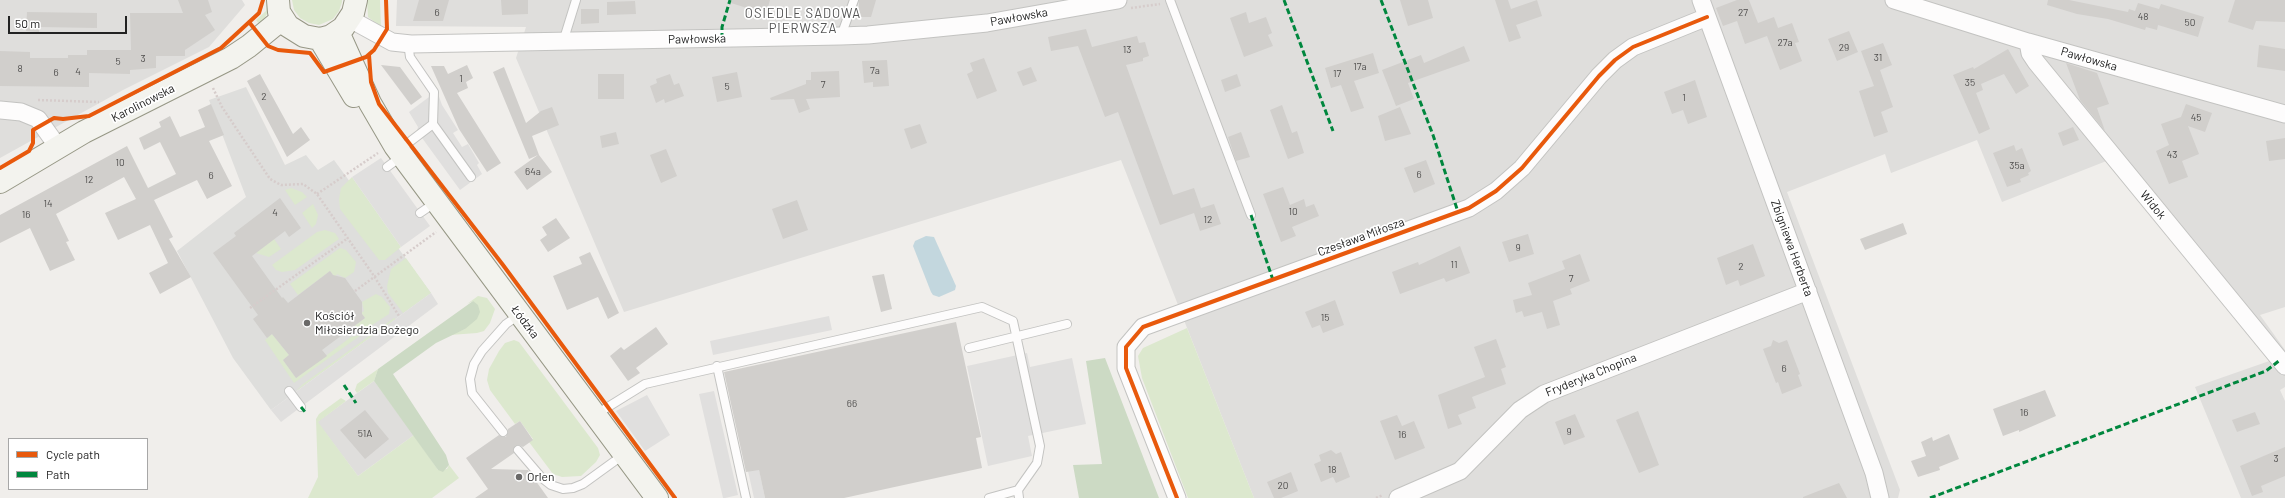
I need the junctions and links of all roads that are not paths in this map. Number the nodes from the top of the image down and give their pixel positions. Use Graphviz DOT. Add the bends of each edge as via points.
graph roads {
  1 [pos="576,0"];
  2 [pos="854,0"];
  3 [pos="1118,0"];
  4 [pos="1170,0"];
  5 [pos="1701,0"];
  6 [pos="1894,0"];
  7 [pos="280,9"];
  8 [pos="1707,16"];
  9 [pos="341,22"];
  10 [pos="842,36"];
  11 [pos="563,42"];
  12 [pos="2028,42"];
  13 [pos="408,44"];
  14 [pos="0,110"];
  15 [pos="2285,114"];
  16 [pos="433,124"];
  17 [pos="58,147"];
  18 [pos="393,154"];
  19 [pos="470,177"];
  20 [pos="0,182"];
  21 [pos="1251,215"];
  22 [pos="1808,291"];
  23 [pos="520,315"];
  24 [pos="1067,324"];
  25 [pos="1016,337"];
  26 [pos="968,348"];
  27 [pos="717,366"];
  28 [pos="2285,366"];
  29 [pos="289,391"];
  30 [pos="301,407"];
  31 [pos="594,415"];
  32 [pos="503,432"];
  33 [pos="518,450"];
  34 [pos="624,455"];
  35 [pos="1018,494"];
  36 [pos="650,495"];
  37 [pos="746,498"];
  38 [pos="989,498"];
  39 [pos="1177,498"];
  40 [pos="1398,498"];
  41 [pos="1880,498"];
  1 -- 11 [label="lane"];
  2 -- 10 [label="lane"];
  3 -- 10 [label="street, Pawłowska" via="987,23"];
  4 -- 21 [label="lane"];
  5 -- 8 [label="street, Zbigniewa Herberta"];
  6 -- 12 [label="street, Pawłowska"];
  7 -- 9 [label="main road" via="295,32 304,36"];
  7 -- 17 [label="main road, Karolinowska" via="249,46"];
  8 -- 22 [label="street, Zbigniewa Herberta"];
  8 -- 39 [label="street, Czesława Miłosza" via="1633,47 1615,60 1522,168 1469,208 1143,327 1126,347 1126,368"];
  9 -- 13 [label="street, Pawłowska" via="388,40"];
  9 -- 18 [label="main road, Łódzka" via="354,96 386,139"];
  10 -- 11 [label="street, Pawłowska"];
  11 -- 13 [label="street, Pawłowska"];
  12 -- 15 [label="street, Pawłowska"];
  12 -- 28 [label="street, Widok" via="2030,53 2036,62"];
  13 -- 16 [label="lane" via="410,57 434,92"];
  14 -- 17 [label="street" via="21,112 38,119"];
  16 -- 18 [label="lane"];
  16 -- 19 [label="lane"];
  17 -- 20 [label="main road, Karolinowska"];
  18 -- 23 [label="main road, Łódzka" via="428,207 451,221"];
  22 -- 40 [label="street, Fryderyka Chopina" via="1544,394 1520,410 1460,471"];
  22 -- 41 [label="street, Zbigniewa Herberta" via="1874,473"];
  23 -- 31 [label="main road, Łódzka"];
  23 -- 32 [label="lane" via="506,324 482,351 474,364 470,379 472,393"];
  24 -- 25 [label="lane"];
  25 -- 26 [label="lane"];
  25 -- 27 [label="lane" via="1012,321 982,307"];
  25 -- 35 [label="lane" via="1040,446 1037,463"];
  27 -- 31 [label="lane" via="646,384"];
  27 -- 37 [label="lane"];
  29 -- 30 [label="lane"];
  31 -- 34 [label="main road, Łódzka"];
  33 -- 34 [label="lane" via="542,478 551,485 563,489 583,484"];
  34 -- 36 [label="main road, Łódzka"];
  35 -- 38 [label="lane"];
}
